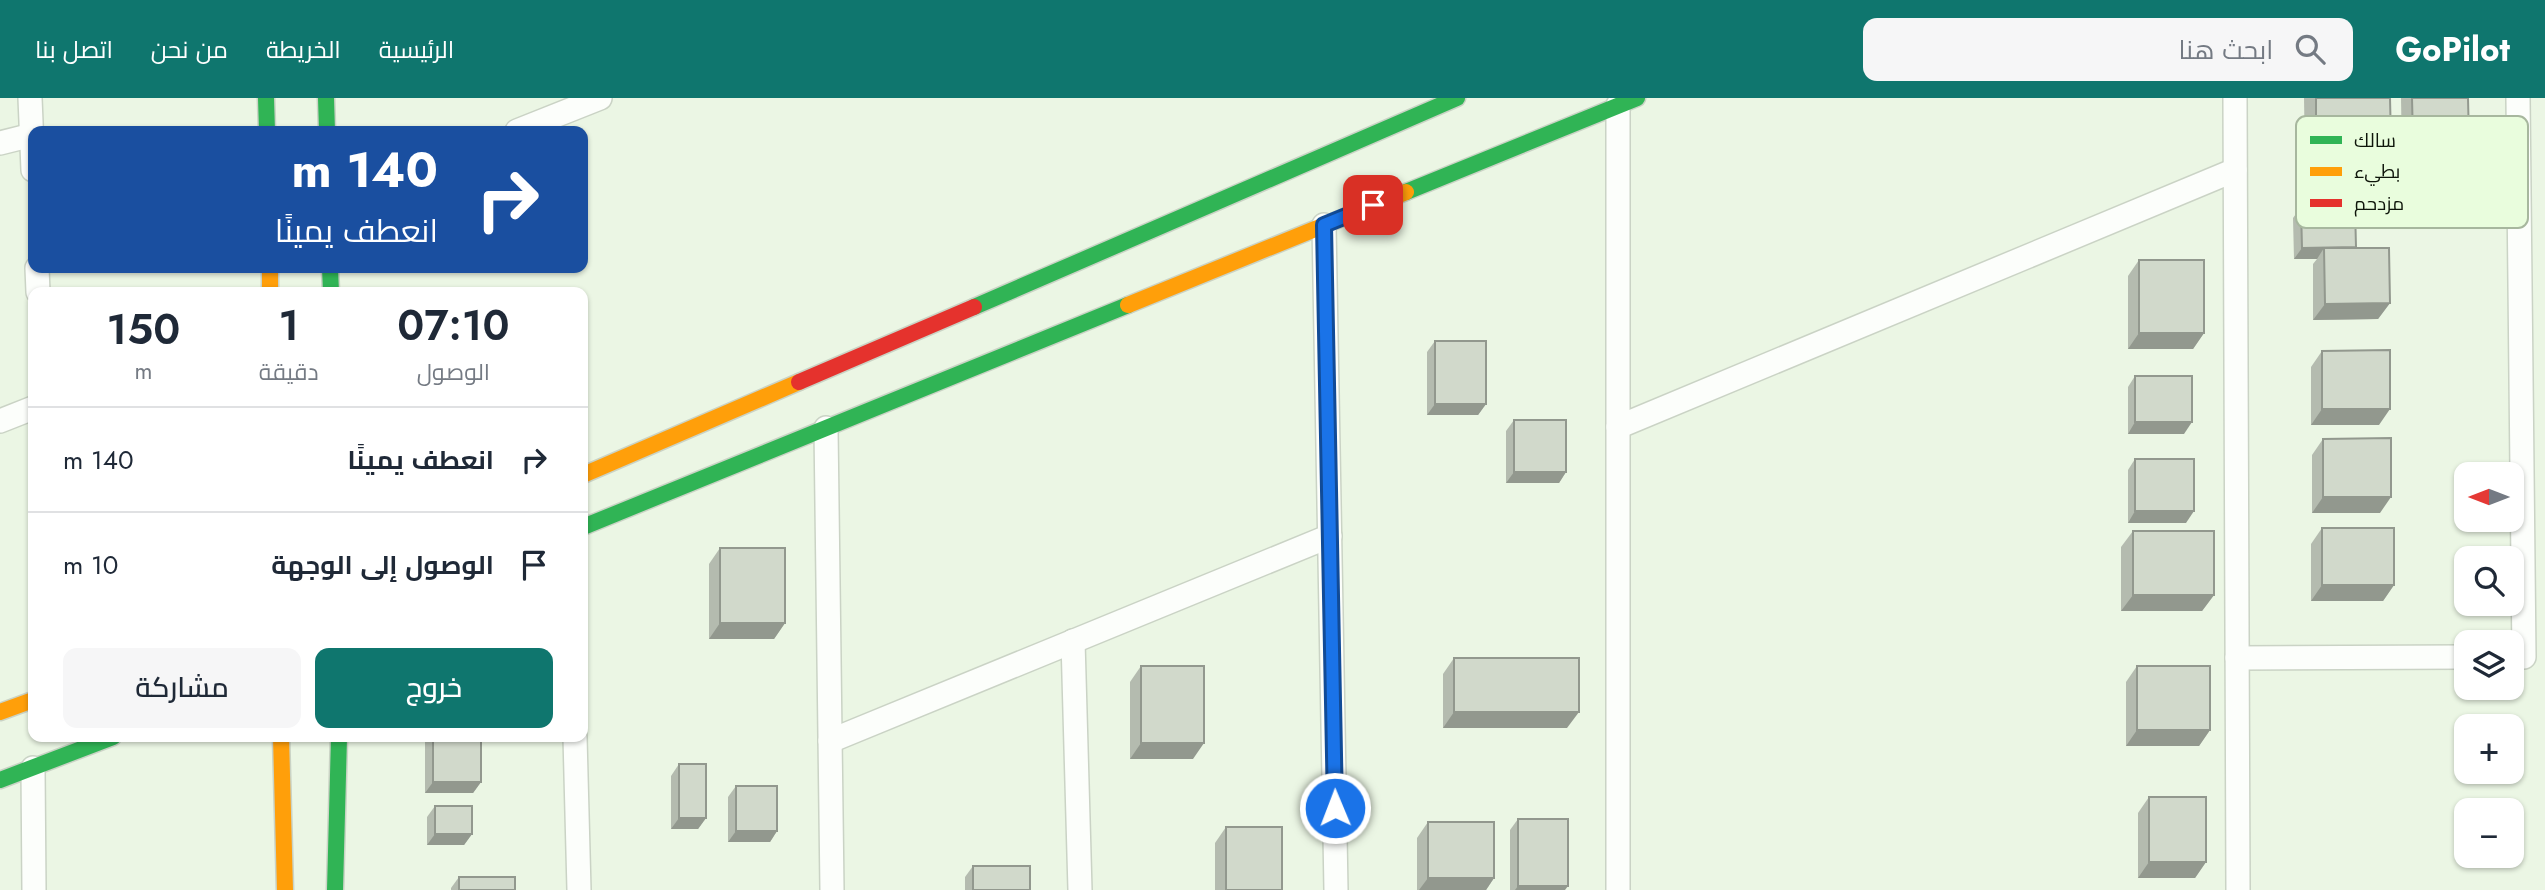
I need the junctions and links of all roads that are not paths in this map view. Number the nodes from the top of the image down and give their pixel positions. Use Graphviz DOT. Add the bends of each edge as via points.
graph roads {
  1 [pos="30,98"];
  2 [pos="266,98"];
  3 [pos="326,98"];
  4 [pos="600,98"];
  5 [pos="2235,98"];
  6 [pos="2518,98"];
  7 [pos="1444,100"];
  8 [pos="1628,102"];
  9 [pos="2518,116"];
  10 [pos="32,126"];
  11 [pos="267,126"];
  12 [pos="327,126"];
  13 [pos="530,126"];
  14 [pos="28,136"];
  15 [pos="0,143"];
  16 [pos="2235,170"];
  17 [pos="1324,225"];
  18 [pos="2520,228"];
  19 [pos="28,410"];
  20 [pos="0,421"];
  21 [pos="1618,427"];
  22 [pos="826,428"];
  23 [pos="588,473"];
  24 [pos="588,525"];
  25 [pos="1330,536"];
  26 [pos="1073,642"];
  27 [pos="2454,657"];
  28 [pos="2527,657"];
  29 [pos="2237,658"];
  30 [pos="28,702"];
  31 [pos="0,712"];
  32 [pos="830,741"];
  33 [pos="101,742"];
  34 [pos="281,742"];
  35 [pos="339,742"];
  36 [pos="575,742"];
  37 [pos="33,768"];
  38 [pos="0,780"];
  39 [pos="34,890"];
  40 [pos="285,890"];
  41 [pos="335,890"];
  42 [pos="579,890"];
  43 [pos="832,890"];
  44 [pos="1080,890"];
  45 [pos="1336,890"];
  46 [pos="1618,890"];
  47 [pos="2238,890"];
  1 -- 10 [label="street"];
  2 -- 11 [label="street"];
  3 -- 12 [label="street"];
  4 -- 13 [label="street"];
  5 -- 16 [label="street"];
  6 -- 9 [label="street"];
  7 -- 23 [label="street"];
  8 -- 17 [label="street"];
  8 -- 21 [label="street"];
  14 -- 15 [label="street"];
  16 -- 21 [label="street"];
  16 -- 29 [label="street"];
  17 -- 22 [label="street"];
  17 -- 25 [label="street"];
  18 -- 28 [label="street"];
  19 -- 20 [label="street"];
  21 -- 46 [label="street"];
  22 -- 24 [label="street"];
  22 -- 32 [label="street"];
  25 -- 26 [label="street"];
  25 -- 45 [label="street"];
  26 -- 32 [label="street"];
  26 -- 44 [label="street"];
  27 -- 29 [label="street"];
  29 -- 47 [label="street"];
  30 -- 31 [label="street"];
  32 -- 43 [label="street"];
  33 -- 37 [label="street"];
  34 -- 40 [label="street"];
  35 -- 41 [label="street"];
  36 -- 42 [label="street"];
  37 -- 38 [label="street"];
  37 -- 39 [label="street"];
}
